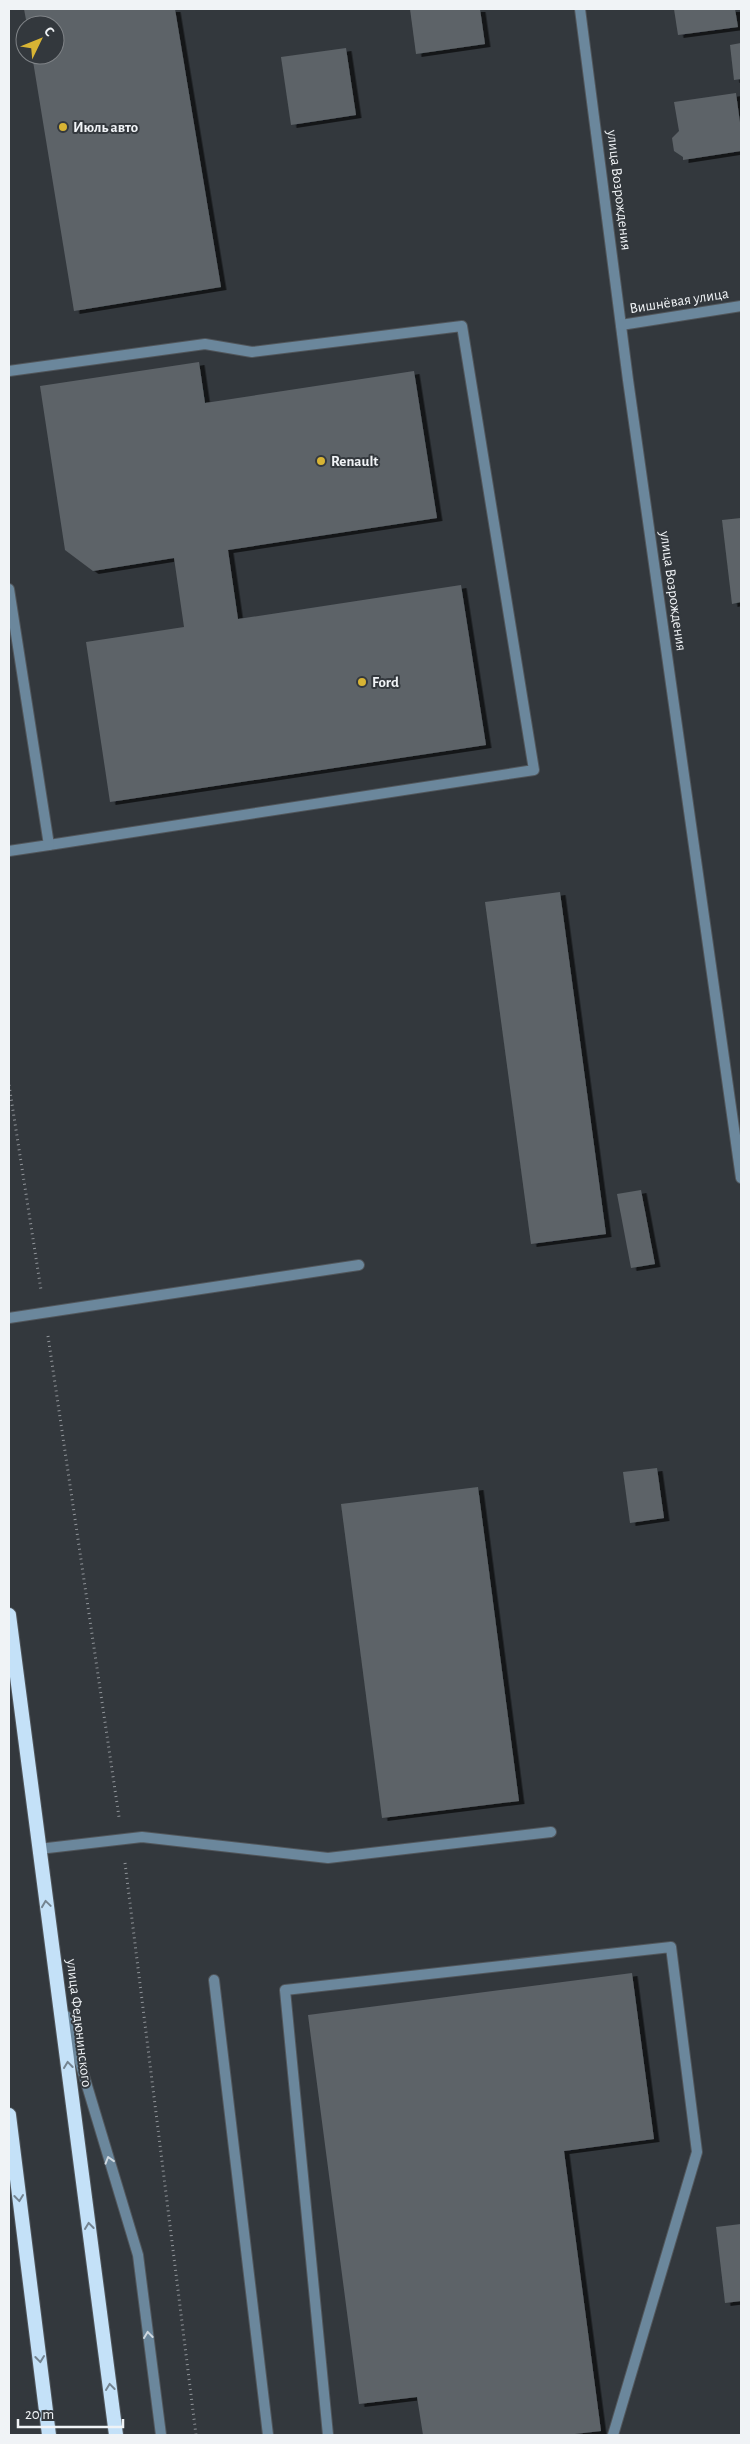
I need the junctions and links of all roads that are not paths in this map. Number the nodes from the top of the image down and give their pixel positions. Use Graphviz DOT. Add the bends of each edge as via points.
graph roads {
  1 [pos="580,9"];
  2 [pos="741,306"];
  3 [pos="621,325"];
  4 [pos="9,371"];
  5 [pos="9,589"];
  6 [pos="49,845"];
  7 [pos="9,851"];
  8 [pos="741,1178"];
  9 [pos="360,1265"];
  10 [pos="9,1318"];
  11 [pos="9,1614"];
  12 [pos="551,1832"];
  13 [pos="39,1849"];
  14 [pos="214,1980"];
  15 [pos="58,1987"];
  16 [pos="9,2115"];
  17 [pos="49,2435"];
  18 [pos="116,2435"];
  19 [pos="161,2435"];
  20 [pos="268,2435"];
  21 [pos="328,2435"];
  22 [pos="613,2435"];
  1 -- 3 [label="street, улица Возрождения"];
  2 -- 3 [label="street, Вишнёвая улица"];
  3 -- 8 [label="street, улица Возрождения"];
  4 -- 6 [label="street" via="206,344 252,352 462,326 534,770"];
  5 -- 6 [label="street"];
  6 -- 7 [label="street"];
  9 -- 10 [label="street"];
  11 -- 13 [label="highway, улица Федюнинского"];
  12 -- 13 [label="street" via="328,1858 159,1839 122,1839"];
  15 -- 13 [label="highway, улица Федюнинского, one-way"];
  14 -- 20 [label="street"];
  18 -- 15 [label="highway, улица Федюнинского, one-way"];
  19 -- 15 [label="street, one-way" via="138,2255"];
  16 -- 17 [label="highway, one-way"];
  21 -- 22 [label="street" via="285,1990 671,1946 697,2152"];
}
